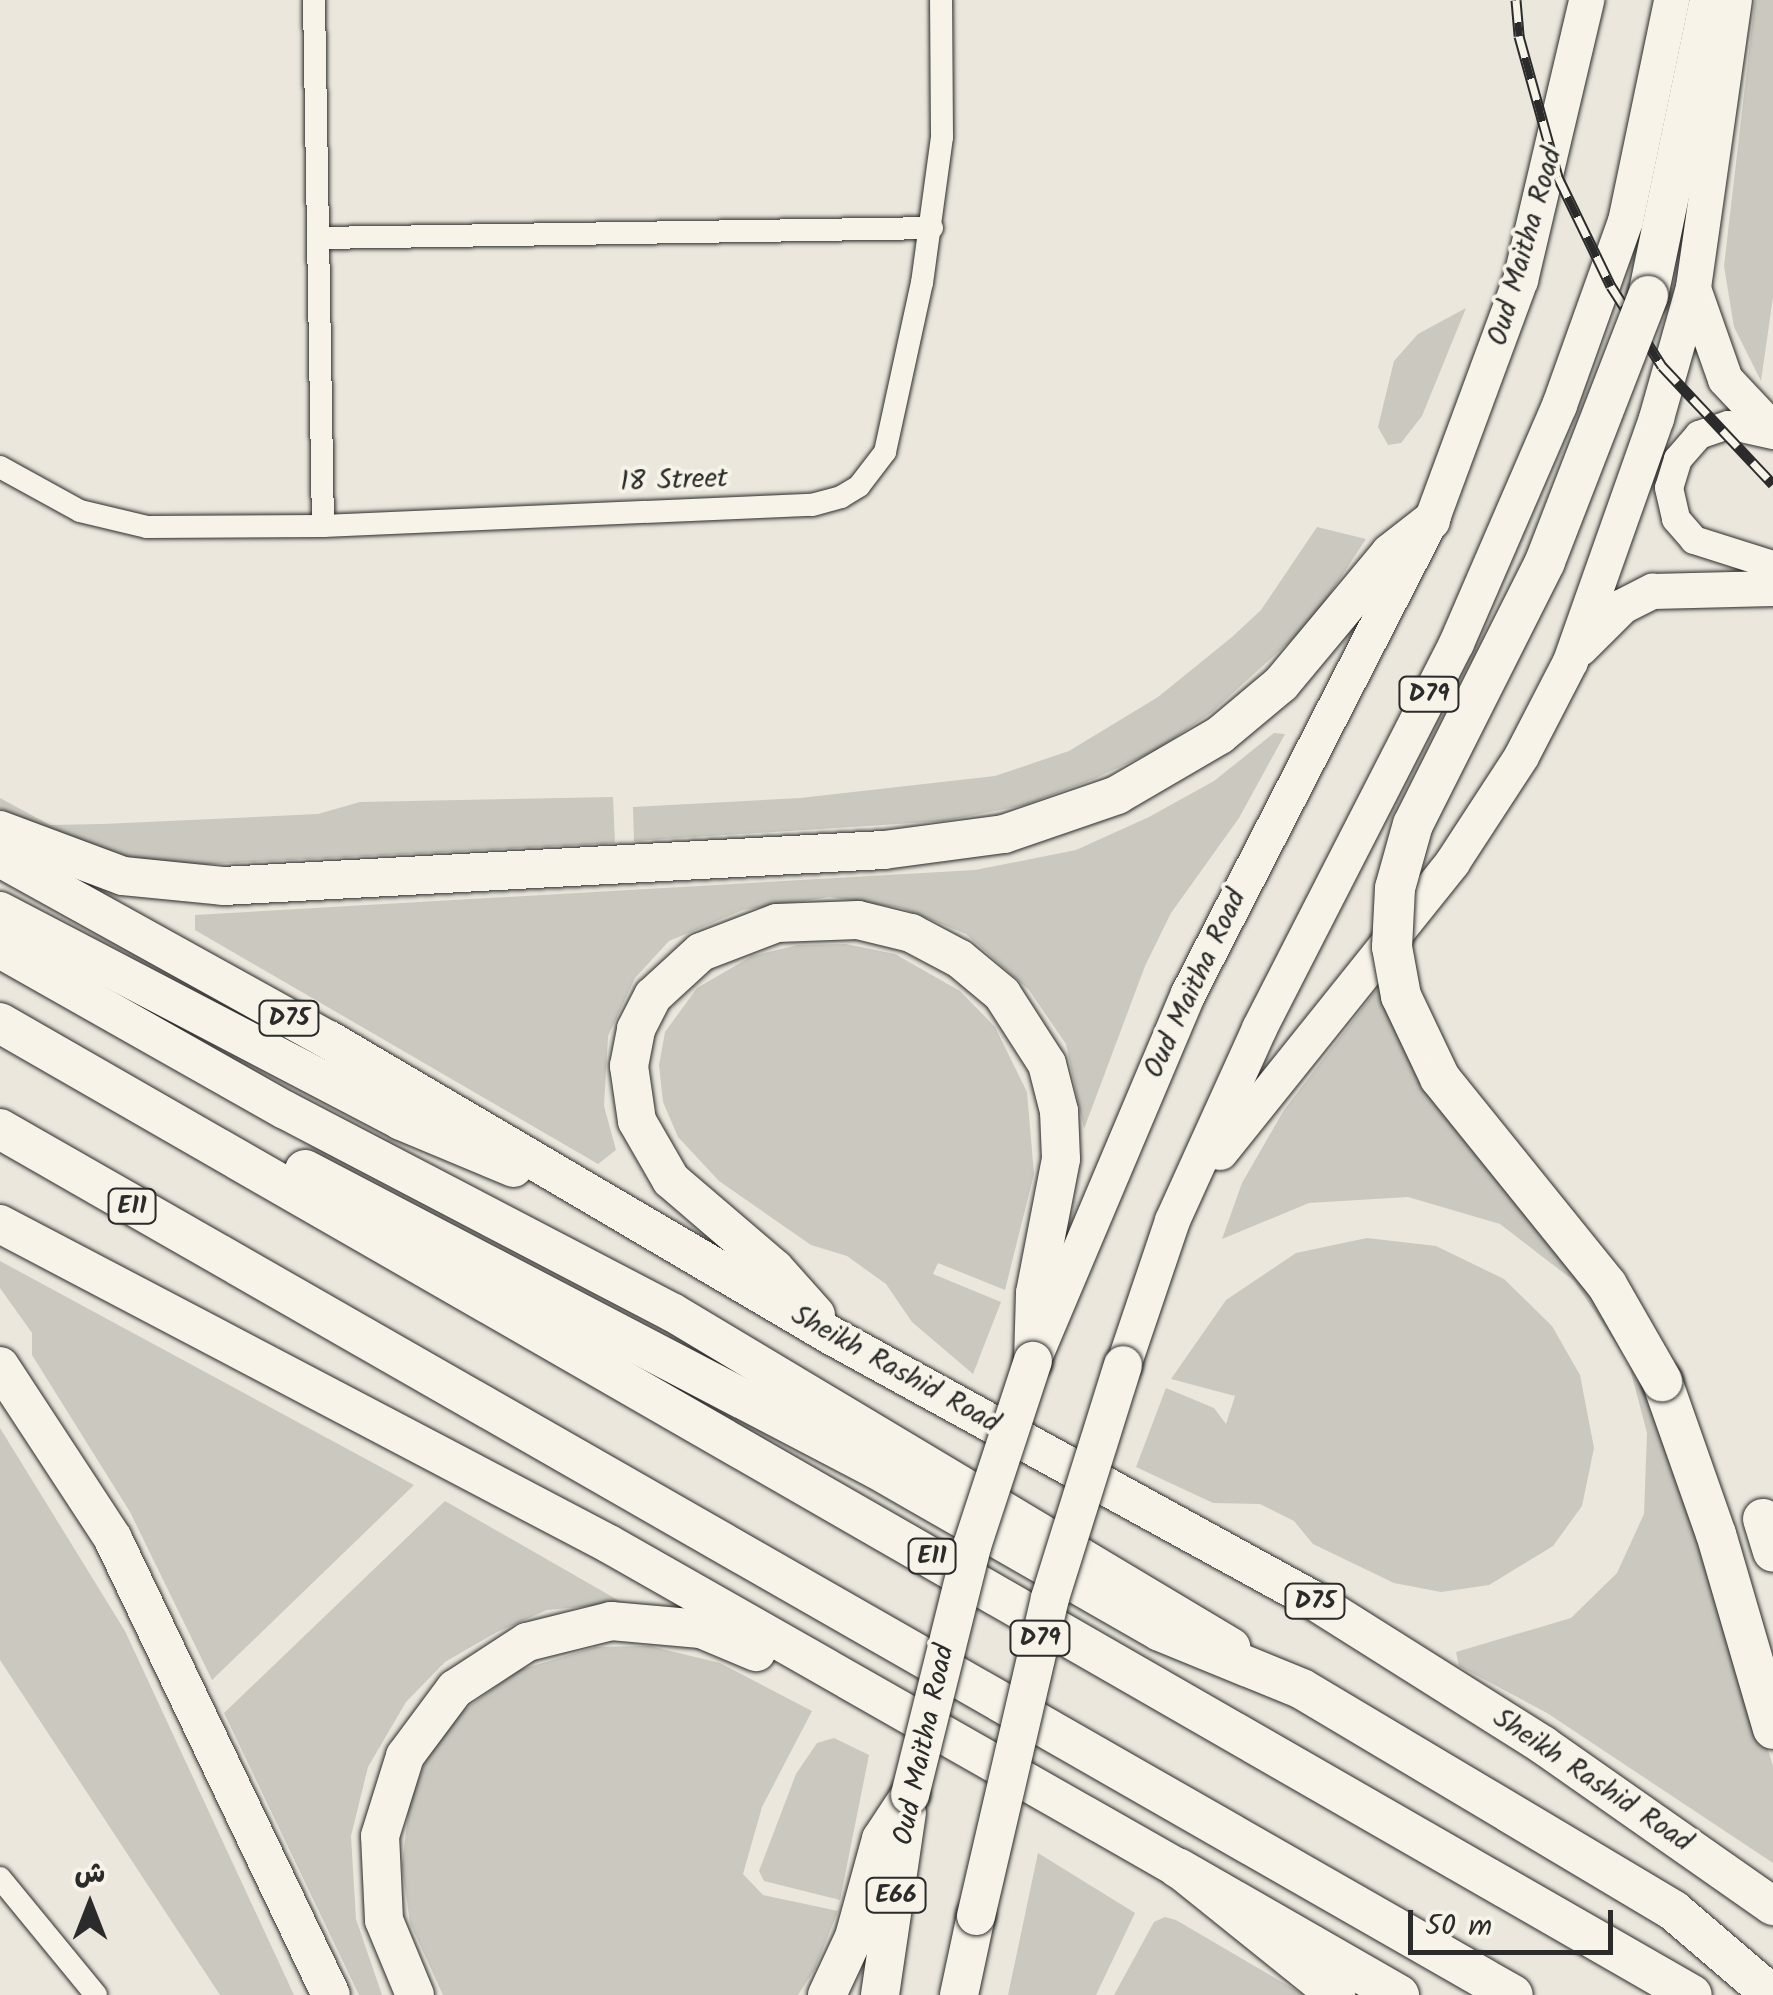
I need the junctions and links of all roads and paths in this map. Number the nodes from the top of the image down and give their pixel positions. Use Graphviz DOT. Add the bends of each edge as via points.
graph roads {
  1 [pos="314,0"];
  2 [pos="941,0"];
  3 [pos="1586,0"];
  4 [pos="1671,0"];
  5 [pos="1710,0"];
  6 [pos="1734,0"];
  7 [pos="932,228"];
  8 [pos="319,238"];
  9 [pos="1693,287"];
  10 [pos="1773,433"];
  11 [pos="0,467"];
  12 [pos="1430,521"];
  13 [pos="323,526"];
  14 [pos="1773,564"];
  15 [pos="1773,588"];
  16 [pos="1570,660"];
  17 [pos="0,830"];
  18 [pos="0,858"];
  19 [pos="0,911"];
  20 [pos="0,950"];
  21 [pos="0,1023"];
  22 [pos="170,1120"];
  23 [pos="0,1129"];
  24 [pos="574,1186"];
  25 [pos="1172,1220"];
  26 [pos="0,1224"];
  27 [pos="832,1336"];
  28 [pos="1033,1362"];
  29 [pos="1123,1365"];
  30 [pos="0,1366"];
  31 [pos="1302,1689"];
  32 [pos="918,1721"];
  33 [pos="1773,1729"];
  34 [pos="910,1795"];
  35 [pos="1178,1868"];
  36 [pos="0,1878"];
  37 [pos="1773,1906"];
  38 [pos="96,1995"];
  39 [pos="331,1995"];
  40 [pos="415,1995"];
  41 [pos="827,1995"];
  42 [pos="880,1995"];
  43 [pos="959,1995"];
  44 [pos="1336,1995"];
  45 [pos="1399,1995"];
  46 [pos="1513,1995"];
  47 [pos="1692,1995"];
  48 [pos="1772,1995"];
  1 -- 8 [label="street"];
  2 -- 7 [label="street, 18 Street" via="943,117"];
  3 -- 12 [label="main road, Oud Maitha Road / D79" via="1520,280"];
  4 -- 25 [label="main road, D79" via="1625,221 1559,405 1456,643 1288,965"];
  5 -- 33 [label="highway, bridge" via="1648,296 1545,562 1413,824 1395,888 1392,947 1402,996 1440,1078 1596,1270 1662,1381"];
  6 -- 9 [label="main road"];
  7 -- 8 [label="street"];
  7 -- 13 [label="street, 18 Street" via="885,452 874,471 841,497 812,505"];
  8 -- 13 [label="street"];
  9 -- 10 [label="main road" via="1725,378"];
  9 -- 16 [label="main road" via="1656,418"];
  10 -- 14 [label="street" via="1728,424 1699,436 1678,458 1670,488 1676,518 1694,540"];
  11 -- 13 [label="street, 18 Street" via="80,511 124,524"];
  12 -- 17 [label="highway" via="1390,553 1280,684 1220,734 1117,795 984,838 884,850 223,886 123,876"];
  12 -- 28 [label="main road, Oud Maitha Road / D79" via="1188,993"];
  15 -- 16 [label="main road" via="1652,591 1603,622"];
  16 -- 25 [label="main road" via="1521,756 1452,862 1318,1024"];
  18 -- 24 [label="highway, Sheikh Rashid Road / D75"];
  19 -- 24 [label="highway" via="442,1141"];
  20 -- 31 [label="highway" via="286,1110 672,1312"];
  21 -- 22 [label="highway, E11"];
  22 -- 31 [label="highway" via="339,1186 877,1470 1160,1631"];
  22 -- 47 [label="highway, E11"];
  23 -- 46 [label="highway, E11"];
  24 -- 27 [label="highway, Sheikh Rashid Road / D75"];
  25 -- 29 [label="main road, D79"];
  26 -- 32 [label="highway" via="608,1544"];
  27 -- 28 [label="highway" via="774,1269 670,1180 637,1122 629,1085 644,1012 680,967 749,930 830,918 912,934 960,959 1011,1005 1047,1064 1060,1110 1062,1159 1035,1293"];
  27 -- 37 [label="highway, Sheikh Rashid Road / D75" via="1313,1600 1543,1745"];
  28 -- 34 [label="highway, Oud Maitha Road / E66, bridge" via="972,1546"];
  29 -- 43 [label="highway, D79, bridge" via="1041,1633"];
  30 -- 39 [label="highway" via="113,1539"];
  31 -- 48 [label="highway" via="1700,1929"];
  32 -- 35 [label="highway"];
  32 -- 40 [label="highway" via="843,1698 732,1640 668,1622 582,1625 501,1656 428,1721 405,1756 385,1809 379,1893 392,1948"];
  34 -- 41 [label="highway" via="872,1862 854,1937"];
  34 -- 42 [label="highway, Oud Maitha Road / E66"];
  35 -- 44 [label="highway"];
  35 -- 45 [label="highway"];
  36 -- 38 [label="street"];
}
